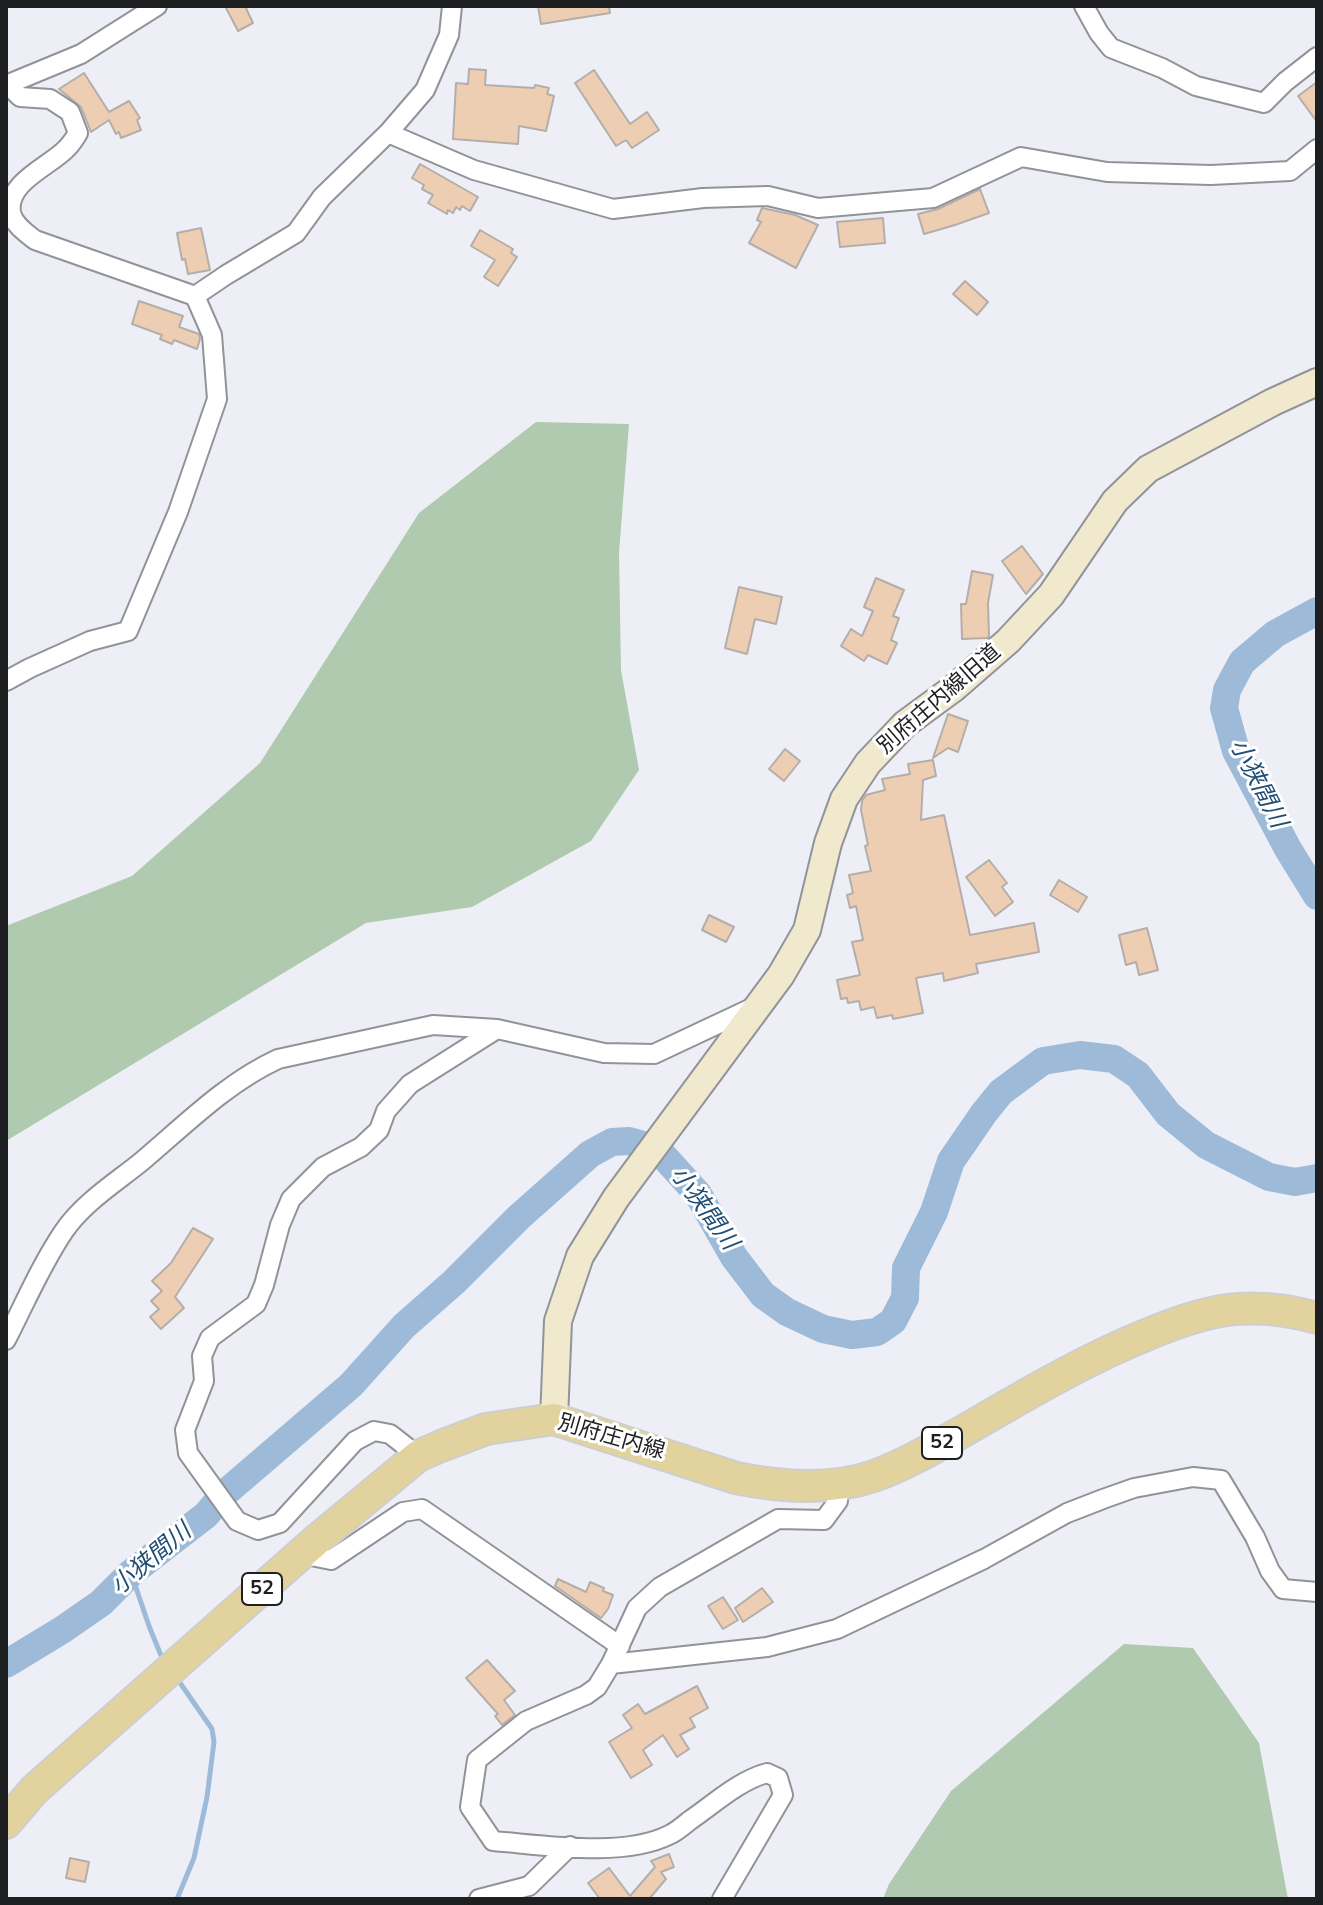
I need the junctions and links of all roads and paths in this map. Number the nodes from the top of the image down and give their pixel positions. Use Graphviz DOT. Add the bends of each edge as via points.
graph roads {
  1 [pos="157,6"];
  2 [pos="452,6"];
  3 [pos="1084,6"];
  4 [pos="1317,57"];
  5 [pos="7,85"];
  6 [pos="388,133"];
  7 [pos="1317,149"];
  8 [pos="195,296"];
  9 [pos="1317,382"];
  10 [pos="6,681"];
  11 [pos="758,1005"];
  12 [pos="497,1029"];
  13 [pos="1317,1318"];
  14 [pos="6,1340"];
  15 [pos="554,1419"];
  16 [pos="418,1456"];
  17 [pos="839,1483"];
  18 [pos="301,1554"];
  19 [pos="1317,1592"];
  20 [pos="620,1646"];
  21 [pos="611,1664"];
  22 [pos="6,1823"];
  23 [pos="570,1846"];
  24 [pos="479,1899"];
  25 [pos="722,1899"];
  1 -- 5 [label="street" via="81,54"];
  2 -- 6 [label="street" via="449,35 425,90"];
  3 -- 4 [label="street" via="1111,48 1196,86 1264,103"];
  5 -- 8 [label="street" via="20,97 50,99 70,112 78,133 66,150 14,194 10,211 18,225 35,240"];
  6 -- 7 [label="street" via="474,170 613,209 703,198 768,196 818,208 933,198 1021,157 1107,172 1290,171"];
  6 -- 8 [label="street" via="322,197 296,233"];
  8 -- 10 [label="street" via="212,335 217,399 178,512 128,631 90,641"];
  9 -- 11 [label="street, 別府庄内線旧道" via="1148,469 1115,501 1051,595 1008,641 905,724 868,763 844,799 807,930"];
  11 -- 12 [label="street" via="654,1054 604,1053"];
  11 -- 15 [label="street, 別府庄内線旧道" via="616,1198 580,1256 558,1321"];
  12 -- 14 [label="street" via="433,1025 278,1059 255,1070 205,1106 65,1229"];
  12 -- 16 [label="street" via="410,1084 386,1111 379,1130 361,1147 323,1167 291,1199 256,1304 210,1338 202,1356 204,1381 185,1430 188,1453 237,1521 258,1530 280,1523 355,1441 374,1431 390,1434"];
  13 -- 17 [label="main road, 別府庄内線 / 52" via="1259,1308 1185,1319 1078,1366 914,1459 872,1477"];
  15 -- 16 [label="main road, 別府庄内線 / 52" via="486,1429"];
  15 -- 17 [label="main road, 別府庄内線 / 52" via="736,1478 800,1487"];
  16 -- 18 [label="main road, 別府庄内線 / 52"];
  17 -- 20 [label="street" via="838,1501 824,1520 778,1519 660,1587 637,1608"];
  18 -- 20 [label="street" via="331,1560 403,1512 422,1509"];
  18 -- 22 [label="main road, 別府庄内線 / 52" via="34,1790"];
  19 -- 21 [label="street" via="1283,1589 1221,1480 1193,1477 1134,1488 1067,1513 837,1629 767,1647"];
  20 -- 21 [label="street"];
  21 -- 23 [label="street" via="586,1695 526,1721 477,1760 470,1807 493,1841"];
  23 -- 24 [label="street" via="529,1886"];
  23 -- 25 [label="street" via="610,1849 669,1836 751,1778 767,1773 778,1778 783,1795"];
}
